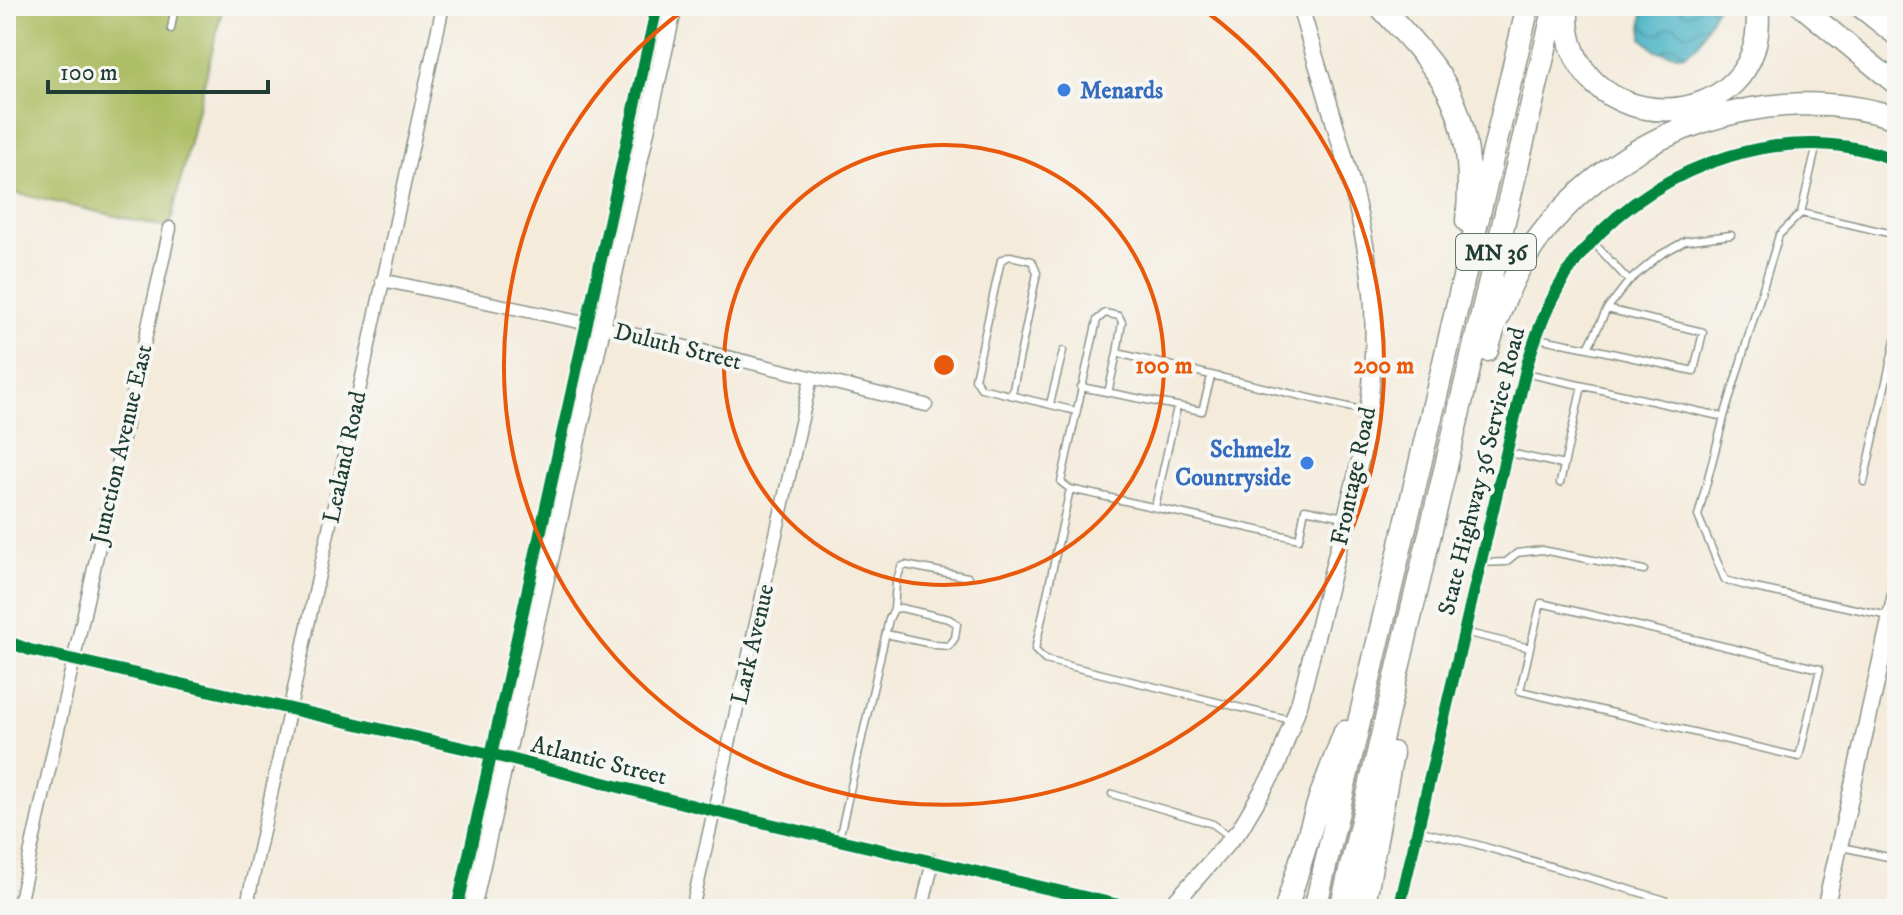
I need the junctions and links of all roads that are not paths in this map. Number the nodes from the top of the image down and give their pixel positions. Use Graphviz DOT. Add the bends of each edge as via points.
graph roads {
  1 [pos="175,6"];
  2 [pos="443,6"];
  3 [pos="674,6"];
  4 [pos="1300,6"];
  5 [pos="1380,6"];
  6 [pos="1528,6"];
  7 [pos="1555,6"];
  8 [pos="1567,6"];
  9 [pos="1757,6"];
  10 [pos="1801,6"];
  11 [pos="1859,6"];
  12 [pos="171,29"];
  13 [pos="1897,36"];
  14 [pos="1897,85"];
  15 [pos="1897,118"];
  16 [pos="1817,144"];
  17 [pos="1897,161"];
  18 [pos="1801,213"];
  19 [pos="170,228"];
  20 [pos="1731,235"];
  21 [pos="1897,235"];
  22 [pos="1592,241"];
  23 [pos="382,280"];
  24 [pos="1629,281"];
  25 [pos="1607,309"];
  26 [pos="603,327"];
  27 [pos="1452,332"];
  28 [pos="1897,332"];
  29 [pos="1535,337"];
  30 [pos="1588,348"];
  31 [pos="1063,351"];
  32 [pos="1117,353"];
  33 [pos="1525,373"];
  34 [pos="1211,377"];
  35 [pos="811,378"];
  36 [pos="1582,386"];
  37 [pos="1081,387"];
  38 [pos="1108,393"];
  39 [pos="1012,394"];
  40 [pos="1050,404"];
  41 [pos="926,405"];
  42 [pos="1177,407"];
  43 [pos="1076,411"];
  44 [pos="1368,412"];
  45 [pos="1724,417"];
  46 [pos="1506,452"];
  47 [pos="1564,465"];
  48 [pos="1864,482"];
  49 [pos="1560,483"];
  50 [pos="1070,489"];
  51 [pos="1437,499"];
  52 [pos="1155,507"];
  53 [pos="1346,517"];
  54 [pos="1429,533"];
  55 [pos="1480,563"];
  56 [pos="1644,570"];
  57 [pos="968,577"];
  58 [pos="1897,590"];
  59 [pos="894,609"];
  60 [pos="1894,617"];
  61 [pos="1464,632"];
  62 [pos="886,634"];
  63 [pos="6,641"];
  64 [pos="1377,645"];
  65 [pos="1530,648"];
  66 [pos="73,660"];
  67 [pos="289,708"];
  68 [pos="1294,721"];
  69 [pos="506,759"];
  70 [pos="1112,794"];
  71 [pos="714,811"];
  72 [pos="1417,830"];
  73 [pos="1232,838"];
  74 [pos="839,839"];
  75 [pos="1839,846"];
  76 [pos="1897,859"];
  77 [pos="933,860"];
  78 [pos="18,909"];
  79 [pos="246,909"];
  80 [pos="472,909"];
  81 [pos="692,909"];
  82 [pos="922,909"];
  83 [pos="1136,909"];
  84 [pos="1169,909"];
  85 [pos="1286,909"];
  86 [pos="1315,909"];
  87 [pos="1341,909"];
  88 [pos="1363,909"];
  89 [pos="1399,909"];
  90 [pos="1669,909"];
  91 [pos="1825,909"];
  1 -- 12 [label="lane"];
  2 -- 23 [label="street, Lealand Road"];
  3 -- 26 [label="street"];
  4 -- 44 [label="street, Frontage Road" via="1368,263 1374,331"];
  5 -- 27 [label="highway" via="1443,81 1468,156 1467,215"];
  6 -- 27 [label="highway, MN 36"];
  7 -- 51 [label="highway, MN 36"];
  8 -- 9 [label="highway" via="1572,45 1590,77 1620,101 1659,111 1696,106 1729,86 1757,40"];
  10 -- 14 [label="main road"];
  11 -- 13 [label="main road"];
  15 -- 51 [label="highway" via="1815,104 1740,111 1651,143 1593,181 1544,231 1508,290"];
  16 -- 17 [label="street, State Highway 36 Service Road" via="1867,150"];
  16 -- 18 [label="lane"];
  16 -- 22 [label="street, State Highway 36 Service Road" via="1762,149 1705,166 1646,195"];
  18 -- 21 [label="lane"];
  18 -- 45 [label="lane" via="1779,235"];
  19 -- 66 [label="street, Junction Avenue East"];
  20 -- 24 [label="lane" via="1685,241"];
  22 -- 24 [label="lane"];
  22 -- 29 [label="street, State Highway 36 Service Road" via="1553,296"];
  23 -- 26 [label="street, Duluth Street"];
  23 -- 67 [label="street, Lealand Road"];
  24 -- 25 [label="lane"];
  25 -- 30 [label="lane"];
  25 -- 30 [label="lane" via="1703,332 1694,371"];
  26 -- 35 [label="street, Duluth Street"];
  26 -- 69 [label="street"];
  27 -- 64 [label="highway, MN 36"];
  28 -- 48 [label="lane"];
  29 -- 30 [label="lane"];
  29 -- 33 [label="street, State Highway 36 Service Road"];
  31 -- 40 [label="lane"];
  32 -- 34 [label="lane"];
  32 -- 37 [label="lane" via="1122,322 1105,313 1097,320"];
  32 -- 38 [label="lane"];
  33 -- 36 [label="lane"];
  33 -- 46 [label="street, State Highway 36 Service Road"];
  34 -- 42 [label="lane" via="1202,411"];
  34 -- 44 [label="lane"];
  35 -- 41 [label="street, Duluth Street"];
  35 -- 71 [label="street, Lark Avenue"];
  36 -- 45 [label="lane"];
  36 -- 47 [label="lane"];
  37 -- 38 [label="lane"];
  37 -- 43 [label="lane"];
  38 -- 42 [label="lane"];
  39 -- 39 [label="lane" via="981,388 975,379 1001,260 1010,256 1032,261 1037,273"];
  39 -- 40 [label="lane"];
  40 -- 43 [label="lane"];
  42 -- 52 [label="lane"];
  43 -- 50 [label="lane" via="1061,482"];
  44 -- 53 [label="street, Frontage Road"];
  45 -- 60 [label="lane" via="1698,516 1725,580"];
  46 -- 47 [label="lane"];
  46 -- 55 [label="street, State Highway 36 Service Road"];
  47 -- 49 [label="lane"];
  50 -- 52 [label="lane"];
  50 -- 68 [label="lane" via="1035,650 1045,660"];
  51 -- 54 [label="highway, MN 36"];
  52 -- 53 [label="lane" via="1299,539 1305,509"];
  53 -- 68 [label="street, Frontage Road"];
  54 -- 87 [label="highway, MN 36"];
  54 -- 88 [label="highway"];
  55 -- 56 [label="lane" via="1506,562 1517,553 1542,550"];
  55 -- 61 [label="street, State Highway 36 Service Road"];
  57 -- 59 [label="lane" via="905,565 896,583"];
  58 -- 60 [label="street"];
  59 -- 62 [label="lane"];
  59 -- 62 [label="lane" via="949,619 957,624 955,638 949,646"];
  60 -- 75 [label="street"];
  61 -- 65 [label="lane"];
  61 -- 72 [label="street, State Highway 36 Service Road"];
  62 -- 74 [label="lane"];
  63 -- 66 [label="street, Atlantic Street"];
  64 -- 85 [label="highway" via="1320,798"];
  64 -- 86 [label="highway, MN 36"];
  65 -- 65 [label="lane" via="1541,603 1820,669 1799,757 1520,691"];
  66 -- 67 [label="street, Atlantic Street"];
  66 -- 78 [label="street, Junction Avenue East"];
  67 -- 69 [label="street, Atlantic Street"];
  67 -- 79 [label="street, Lealand Road"];
  68 -- 73 [label="street, Frontage Road" via="1260,799"];
  69 -- 71 [label="street, Atlantic Street"];
  69 -- 80 [label="street"];
  70 -- 73 [label="lane" via="1213,824"];
  71 -- 74 [label="street, Atlantic Street"];
  71 -- 81 [label="street, Lark Avenue"];
  72 -- 89 [label="street, State Highway 36 Service Road"];
  72 -- 90 [label="lane" via="1665,900"];
  73 -- 84 [label="street, Frontage Road"];
  74 -- 77 [label="street, Atlantic Street"];
  75 -- 76 [label="lane"];
  75 -- 91 [label="street"];
  77 -- 82 [label="street"];
  77 -- 83 [label="street, Atlantic Street"];
}
